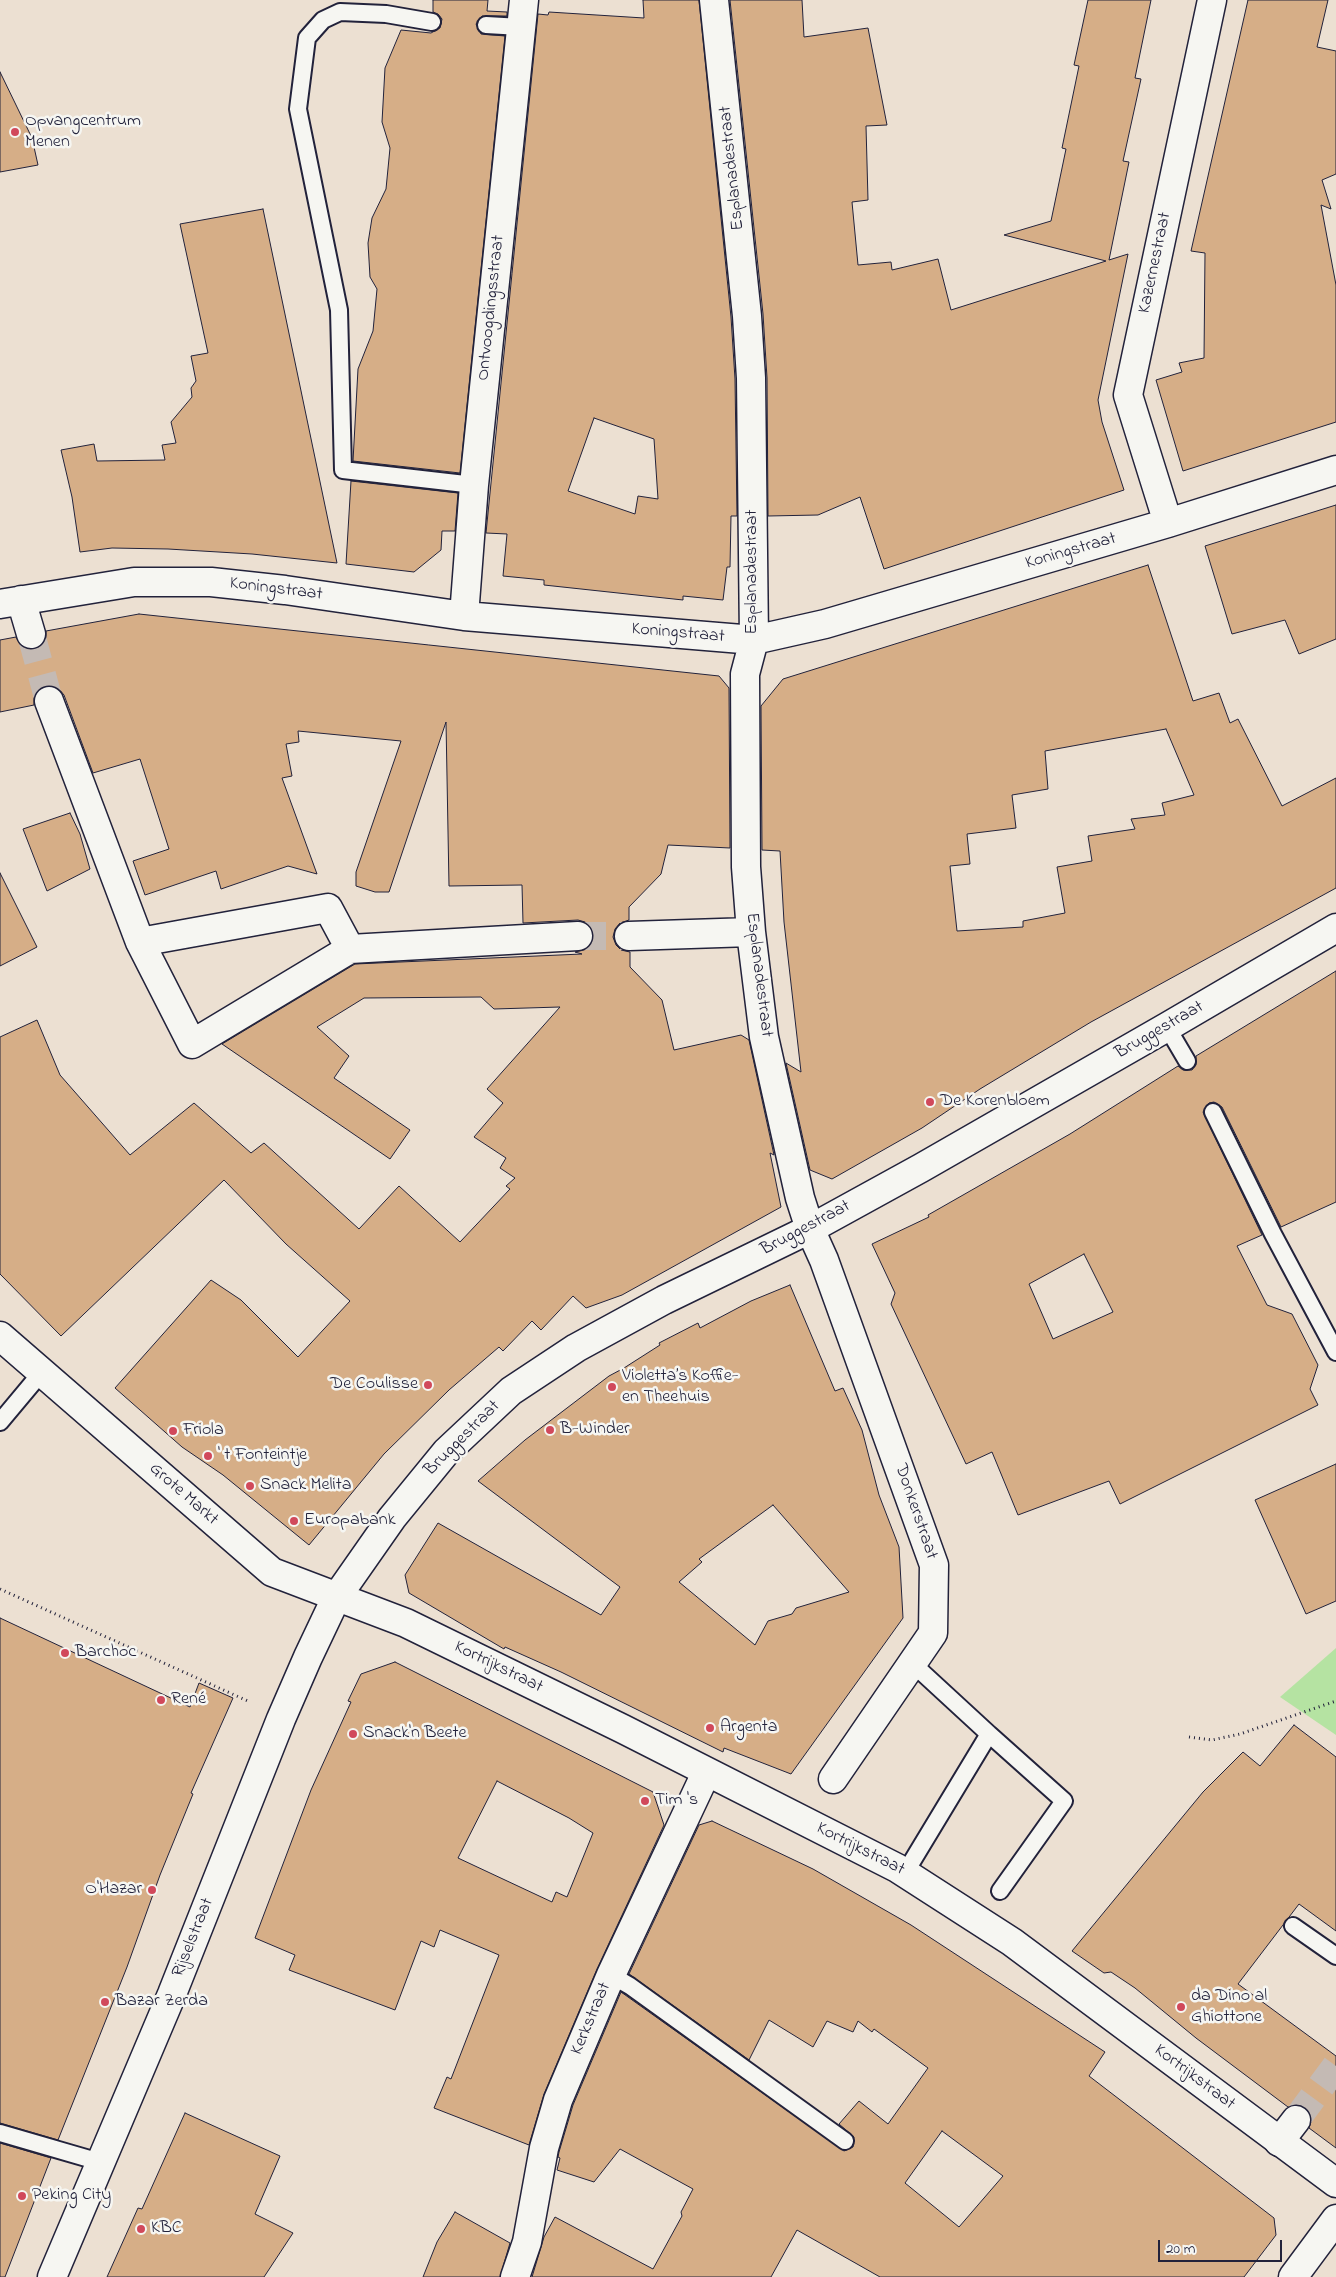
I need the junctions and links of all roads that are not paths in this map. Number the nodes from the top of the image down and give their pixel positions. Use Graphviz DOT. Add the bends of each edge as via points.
graph roads {
  1 [pos="524,0"];
  2 [pos="714,0"];
  3 [pos="1212,0"];
  4 [pos="432,22"];
  5 [pos="486,25"];
  6 [pos="521,27"];
  7 [pos="1336,470"];
  8 [pos="474,485"];
  9 [pos="1168,523"];
  10 [pos="11,602"];
  11 [pos="464,616"];
  12 [pos="30,634"];
  13 [pos="754,640"];
  14 [pos="49,701"];
  15 [pos="1336,928"];
  16 [pos="751,932"];
  17 [pos="578,936"];
  18 [pos="629,936"];
  19 [pos="140,942"];
  20 [pos="350,949"];
  21 [pos="1167,1027"];
  22 [pos="1187,1061"];
  23 [pos="1214,1112"];
  24 [pos="810,1229"];
  25 [pos="0,1336"];
  26 [pos="1336,1352"];
  27 [pos="41,1373"];
  28 [pos="0,1422"];
  29 [pos="336,1598"];
  30 [pos="913,1664"];
  31 [pos="989,1734"];
  32 [pos="706,1773"];
  33 [pos="833,1779"];
  34 [pos="905,1873"];
  35 [pos="1000,1891"];
  36 [pos="1293,1926"];
  37 [pos="1336,1956"];
  38 [pos="611,1975"];
  39 [pos="1296,2120"];
  40 [pos="0,2133"];
  41 [pos="845,2141"];
  42 [pos="1279,2142"];
  43 [pos="100,2162"];
  44 [pos="1336,2183"];
  45 [pos="1336,2219"];
  46 [pos="52,2277"];
  47 [pos="515,2277"];
  48 [pos="1293,2277"];
  1 -- 6 [label="street, Ontvoogdingsstraat"];
  2 -- 13 [label="street, Esplanadestraat" via="748,316"];
  3 -- 9 [label="street, Kazernestraat" via="1128,395"];
  4 -- 8 [label="lane" via="386,14 340,12 323,20 307,38 298,109 339,310 343,470"];
  5 -- 6 [label="lane"];
  6 -- 8 [label="street, Ontvoogdingsstraat"];
  7 -- 9 [label="street, Koningstraat"];
  8 -- 11 [label="street, Ontvoogdingsstraat"];
  9 -- 13 [label="street, Koningstraat" via="825,624"];
  10 -- 11 [label="street, Koningstraat" via="134,582 211,582"];
  10 -- 12 [label="street"];
  11 -- 13 [label="street, Koningstraat"];
  13 -- 16 [label="street, Esplanadestraat" via="745,674 746,867"];
  14 -- 19 [label="street"];
  15 -- 21 [label="street, Bruggestraat"];
  16 -- 18 [label="street"];
  16 -- 24 [label="street, Esplanadestraat" via="764,1037 800,1198"];
  17 -- 20 [label="street"];
  19 -- 20 [label="street" via="328,908"];
  19 -- 20 [label="street" via="192,1044"];
  21 -- 22 [label="lane"];
  21 -- 24 [label="street, Bruggestraat"];
  23 -- 26 [label="lane" via="1273,1234"];
  24 -- 29 [label="street, Bruggestraat" via="664,1300 576,1348 511,1391 446,1452 392,1518"];
  24 -- 30 [label="street, Donkerstraat" via="831,1278 934,1565 933,1633"];
  25 -- 27 [label="street, Grote Markt"];
  27 -- 28 [label="lane"];
  27 -- 29 [label="street, Grote Markt" via="272,1572"];
  29 -- 32 [label="street, Kortrijkstraat" via="406,1623"];
  29 -- 43 [label="street, Rijselstraat" via="280,1720 172,1994"];
  30 -- 31 [label="lane"];
  30 -- 33 [label="street, Donkerstraat"];
  31 -- 34 [label="lane"];
  31 -- 35 [label="lane" via="1064,1801"];
  32 -- 34 [label="street, Kortrijkstraat"];
  32 -- 38 [label="street, Kerkstraat"];
  34 -- 42 [label="street, Kortrijkstraat" via="1012,1942"];
  36 -- 37 [label="lane"];
  38 -- 41 [label="lane"];
  38 -- 47 [label="street, Kerkstraat" via="558,2100 544,2148 527,2242"];
  39 -- 42 [label="street"];
  40 -- 43 [label="lane"];
  42 -- 44 [label="street, Kortrijkstraat"];
  43 -- 46 [label="street, Rijselstraat"];
  45 -- 48 [label="street"];
}
